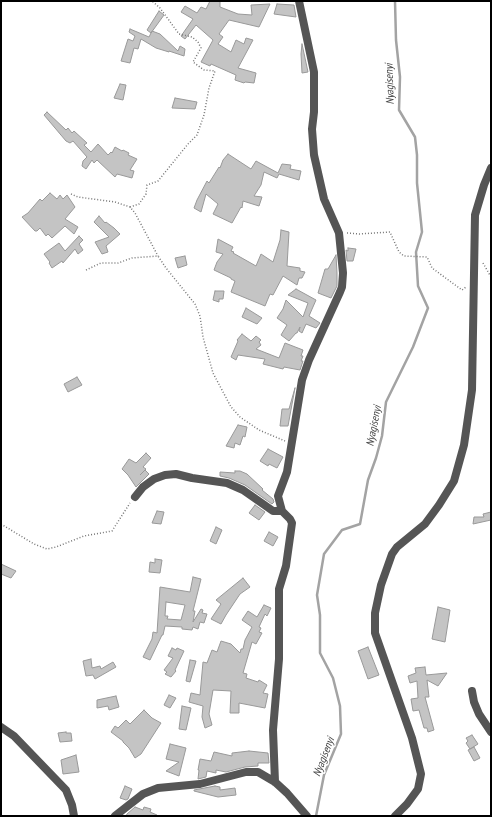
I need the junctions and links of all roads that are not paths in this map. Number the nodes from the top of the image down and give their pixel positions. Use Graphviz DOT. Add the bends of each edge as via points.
graph roads {
  1 [pos="299,1"];
  2 [pos="491,168"];
  3 [pos="135,497"];
  4 [pos="282,511"];
  5 [pos="472,691"];
  6 [pos="1,727"];
  7 [pos="491,732"];
  8 [pos="275,782"];
  9 [pos="74,816"];
  10 [pos="115,816"];
  11 [pos="307,816"];
  12 [pos="395,816"];
  1 -- 4 [label="street" via="314,72 314,156 324,199 339,233 344,273 342,287 302,380 287,472 278,496"];
  2 -- 12 [label="street" via="475,215 472,390 464,445 454,481 439,505 425,524 392,554 375,613 375,633 412,738 421,774 418,789"];
  3 -- 4 [label="street" via="154,479 176,474 227,483 243,490 273,511"];
  4 -- 8 [label="street" via="292,523 286,566 279,589 279,659 273,730"];
  5 -- 7 [label="street" via="479,714"];
  6 -- 9 [label="street" via="14,736 66,790"];
  8 -- 10 [label="street" via="258,772 246,772 200,784 158,788 143,794"];
  8 -- 11 [label="street"];
}
